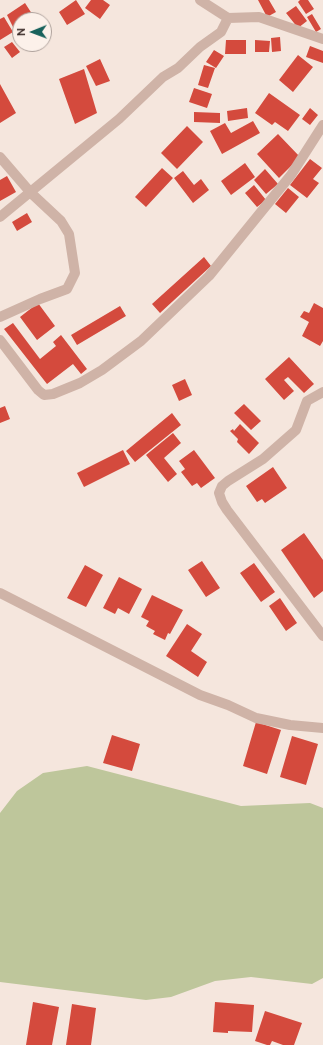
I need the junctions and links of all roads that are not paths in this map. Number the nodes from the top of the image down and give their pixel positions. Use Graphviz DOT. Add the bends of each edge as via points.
graph roads {
  1 [pos="200,0"];
  2 [pos="228,18"];
  3 [pos="323,39"];
  4 [pos="323,125"];
  5 [pos="0,157"];
  6 [pos="31,193"];
  7 [pos="0,217"];
  8 [pos="0,317"];
  9 [pos="0,340"];
  10 [pos="323,392"];
  11 [pos="0,593"];
  12 [pos="323,636"];
  13 [pos="323,728"];
  1 -- 2 [label="street"];
  2 -- 3 [label="street" via="259,17"];
  2 -- 6 [label="street" via="221,32 178,68 163,77 119,119"];
  4 -- 9 [label="street" via="291,175 209,276 141,341 102,370 80,383 44,395"];
  5 -- 6 [label="street"];
  6 -- 7 [label="street"];
  6 -- 8 [label="street" via="61,221 69,234 75,272 67,289"];
  10 -- 12 [label="street" via="307,401 296,430 263,459 222,486 219,493 227,510"];
  11 -- 13 [label="street" via="200,695 256,718"];
}
